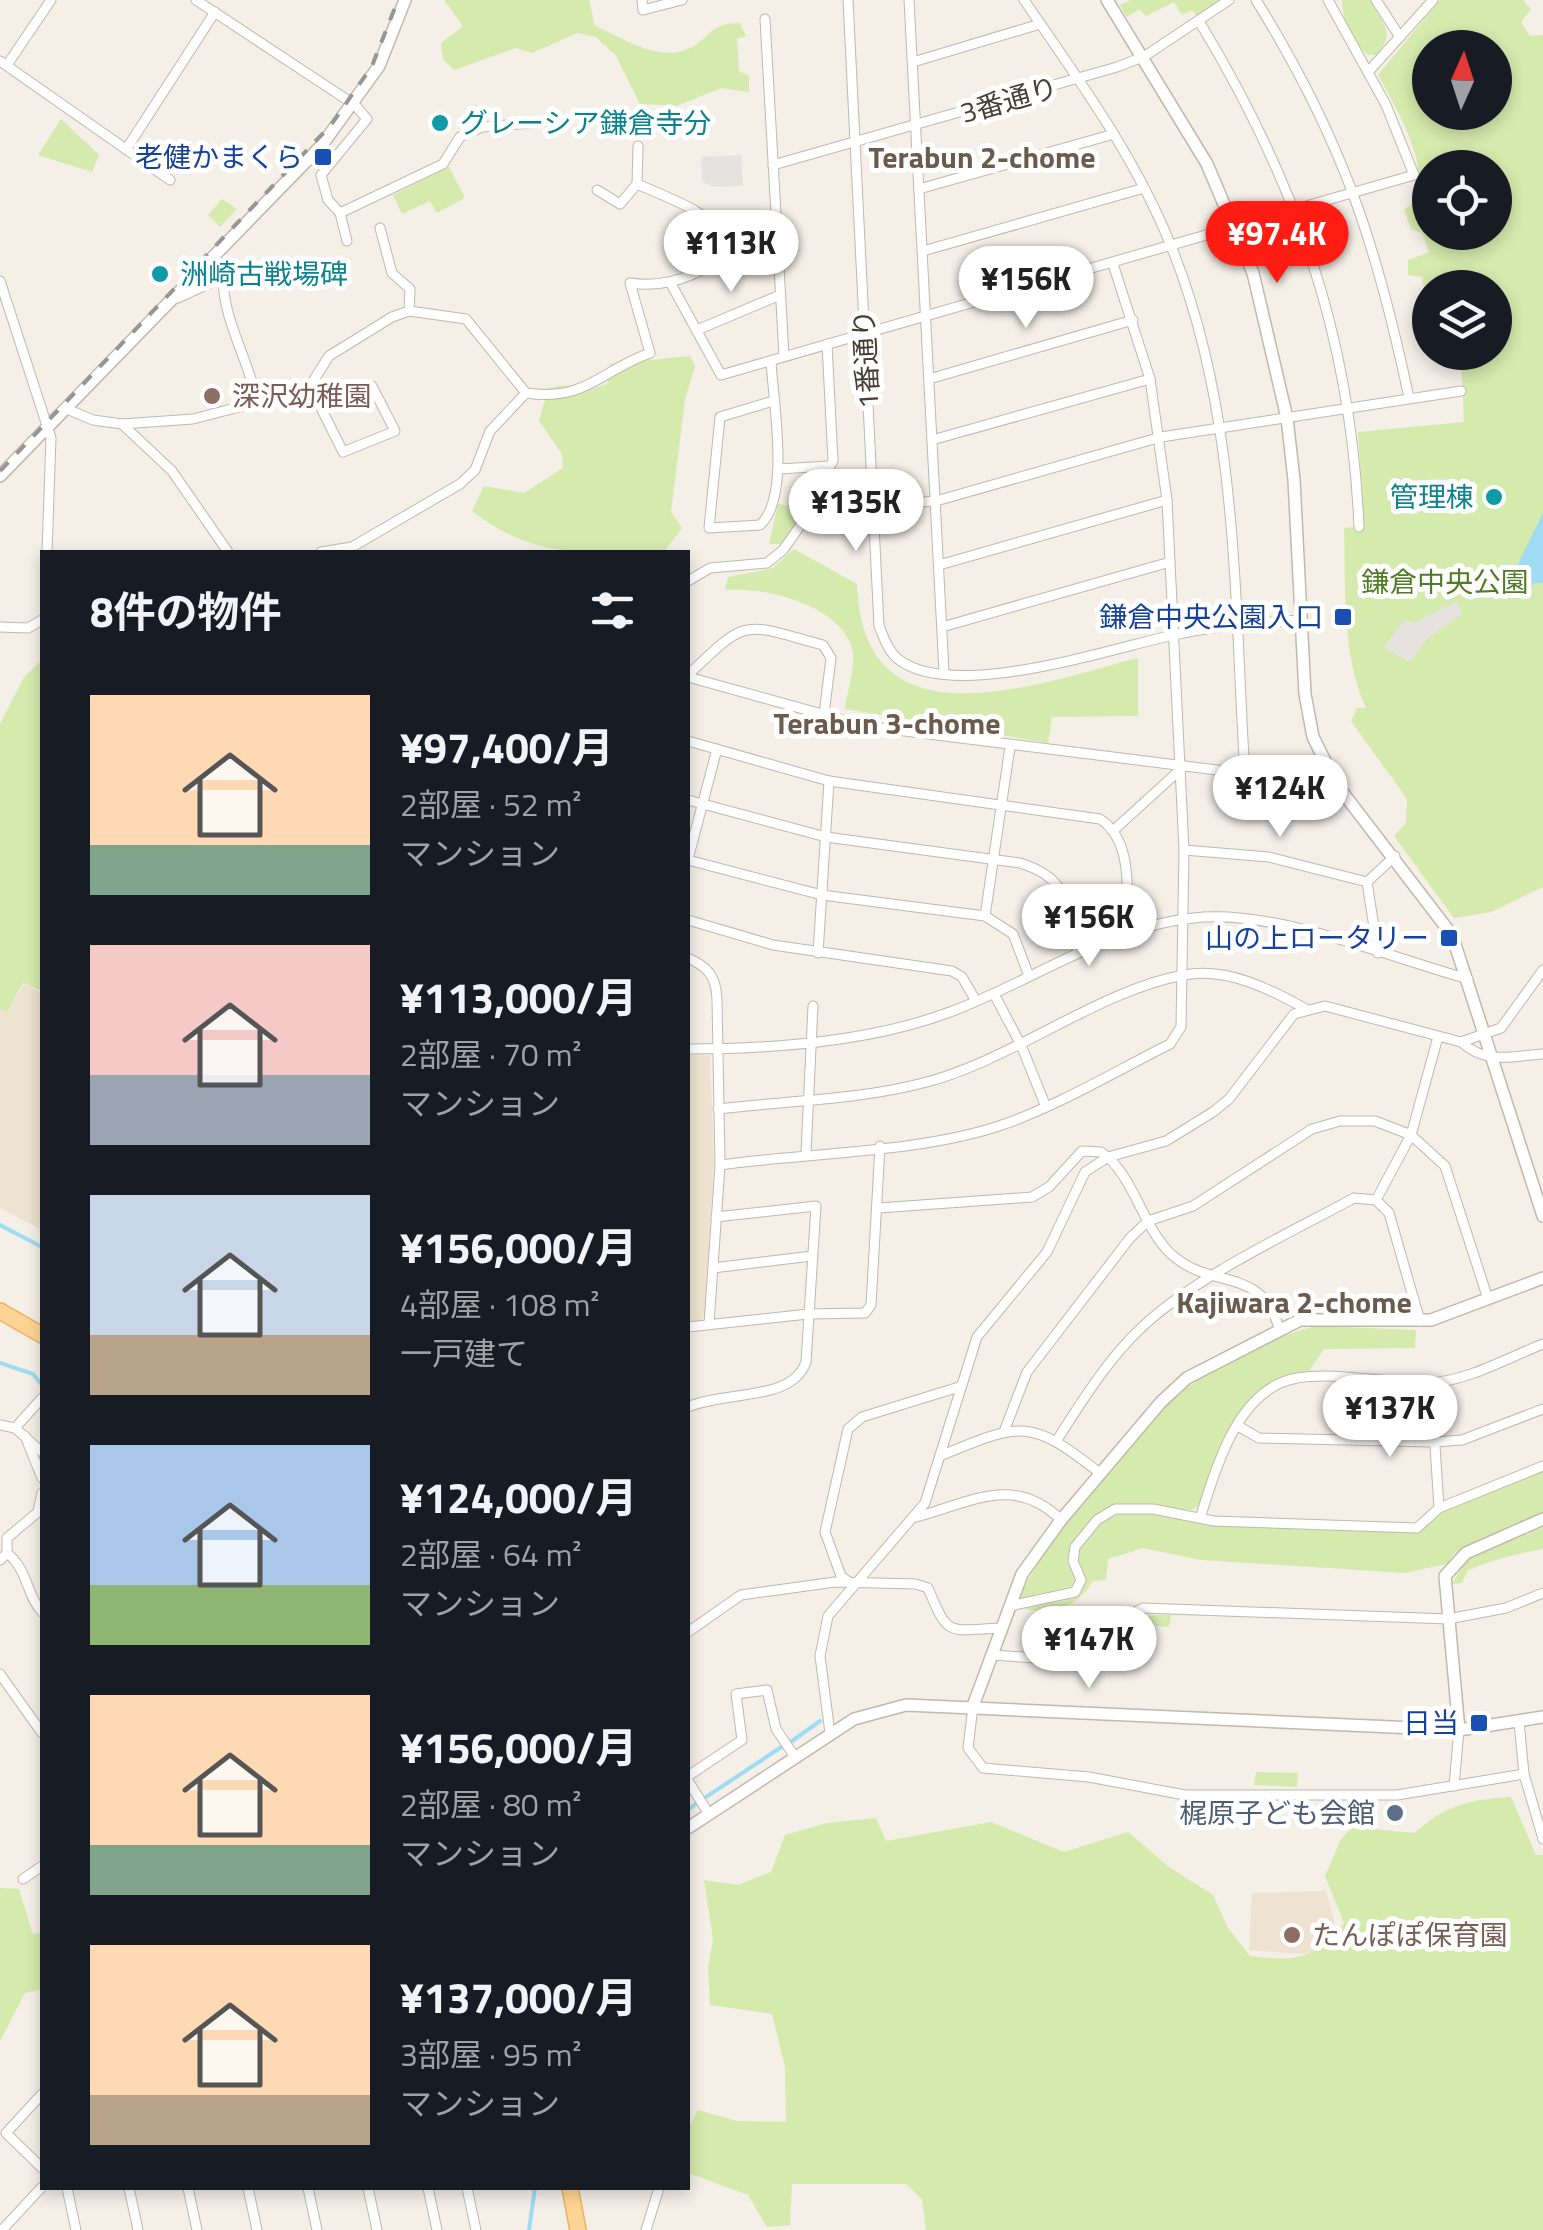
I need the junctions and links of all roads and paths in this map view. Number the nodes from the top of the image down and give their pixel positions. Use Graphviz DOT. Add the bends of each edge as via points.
graph roads {
  1 [pos="50,0"];
  2 [pos="196,0"];
  3 [pos="404,0"];
  4 [pos="642,0"];
  5 [pos="682,0"];
  6 [pos="848,0"];
  7 [pos="910,0"];
  8 [pos="1024,0"];
  9 [pos="1107,0"];
  10 [pos="1229,0"];
  11 [pos="1256,0"];
  12 [pos="1328,0"];
  13 [pos="1376,0"];
  14 [pos="1433,0"];
  15 [pos="215,12"];
  16 [pos="765,19"];
  17 [pos="1199,21"];
  18 [pos="1040,24"];
  19 [pos="1400,37"];
  20 [pos="1145,56"];
  21 [pos="913,62"];
  22 [pos="4,63"];
  23 [pos="1369,71"];
  24 [pos="1081,79"];
  25 [pos="355,104"];
  26 [pos="557,120"];
  27 [pos="916,127"];
  28 [pos="1114,134"];
  29 [pos="856,142"];
  30 [pos="638,146"];
  31 [pos="127,148"];
  32 [pos="774,166"];
  33 [pos="170,180"];
  34 [pos="637,184"];
  35 [pos="1144,188"];
  36 [pos="919,189"];
  37 [pos="597,190"];
  38 [pos="1356,192"];
  39 [pos="1297,208"];
  40 [pos="340,213"];
  41 [pos="776,219"];
  42 [pos="1235,225"];
  43 [pos="380,228"];
  44 [pos="347,242"];
  45 [pos="738,245"];
  46 [pos="1171,246"];
  47 [pos="922,251"];
  48 [pos="386,260"];
  49 [pos="374,264"];
  50 [pos="1113,264"];
  51 [pos="0,281"];
  52 [pos="670,282"];
  53 [pos="780,295"];
  54 [pos="171,298"];
  55 [pos="410,311"];
  56 [pos="926,315"];
  57 [pos="1133,320"];
  58 [pos="697,330"];
  59 [pos="865,332"];
  60 [pos="827,344"];
  61 [pos="784,356"];
  62 [pos="770,362"];
  63 [pos="929,379"];
  64 [pos="1150,380"];
  65 [pos="310,386"];
  66 [pos="1461,391"];
  67 [pos="526,392"];
  68 [pos="315,398"];
  69 [pos="1409,398"];
  70 [pos="772,401"];
  71 [pos="258,404"];
  72 [pos="67,408"];
  73 [pos="1350,408"];
  74 [pos="1286,418"];
  75 [pos="122,424"];
  76 [pos="1221,426"];
  77 [pos="46,430"];
  78 [pos="1161,438"];
  79 [pos="932,440"];
  80 [pos="778,469"];
  81 [pos="0,476"];
  82 [pos="1167,500"];
  83 [pos="936,502"];
  84 [pos="873,506"];
  85 [pos="1359,526"];
  86 [pos="47,550"];
  87 [pos="227,550"];
  88 [pos="333,550"];
  89 [pos="1170,562"];
  90 [pos="939,564"];
  91 [pos="690,580"];
  92 [pos="1302,620"];
  93 [pos="40,621"];
  94 [pos="1235,623"];
  95 [pos="942,626"];
  96 [pos="0,628"];
  97 [pos="1176,635"];
  98 [pos="944,672"];
  99 [pos="690,674"];
  100 [pos="690,677"];
  101 [pos="824,714"];
  102 [pos="690,742"];
  103 [pos="1010,747"];
  104 [pos="717,749"];
  105 [pos="1182,768"];
  106 [pos="1245,776"];
  107 [pos="829,781"];
  108 [pos="1337,785"];
  109 [pos="690,801"];
  110 [pos="1002,803"];
  111 [pos="702,805"];
  112 [pos="1115,829"];
  113 [pos="826,837"];
  114 [pos="1184,850"];
  115 [pos="690,851"];
  116 [pos="1395,856"];
  117 [pos="690,860"];
  118 [pos="995,860"];
  119 [pos="1367,882"];
  120 [pos="822,895"];
  121 [pos="985,916"];
  122 [pos="1184,919"];
  123 [pos="690,921"];
  124 [pos="1129,930"];
  125 [pos="1078,953"];
  126 [pos="818,954"];
  127 [pos="1378,954"];
  128 [pos="690,960"];
  129 [pos="1543,970"];
  130 [pos="1184,975"];
  131 [pos="1029,976"];
  132 [pos="1468,979"];
  133 [pos="994,994"];
  134 [pos="976,1002"];
  135 [pos="813,1006"];
  136 [pos="1306,1009"];
  137 [pos="1486,1034"];
  138 [pos="1438,1037"];
  139 [pos="811,1040"];
  140 [pos="1461,1042"];
  141 [pos="1021,1045"];
  142 [pos="690,1049"];
  143 [pos="716,1049"];
  144 [pos="1543,1054"];
  145 [pos="1494,1060"];
  146 [pos="808,1098"];
  147 [pos="1046,1107"];
  148 [pos="718,1108"];
  149 [pos="1411,1135"];
  150 [pos="880,1146"];
  151 [pos="806,1153"];
  152 [pos="1108,1157"];
  153 [pos="720,1165"];
  154 [pos="1376,1200"];
  155 [pos="879,1208"];
  156 [pos="1543,1216"];
  157 [pos="716,1217"];
  158 [pos="1148,1221"];
  159 [pos="812,1256"];
  160 [pos="713,1268"];
  161 [pos="1214,1277"];
  162 [pos="1543,1278"];
  163 [pos="1488,1299"];
  164 [pos="0,1311"];
  165 [pos="808,1314"];
  166 [pos="1420,1321"];
  167 [pos="709,1324"];
  168 [pos="690,1327"];
  169 [pos="1279,1329"];
  170 [pos="40,1334"];
  171 [pos="1543,1344"];
  172 [pos="1431,1383"];
  173 [pos="958,1386"];
  174 [pos="40,1400"];
  175 [pos="690,1406"];
  176 [pos="1543,1409"];
  177 [pos="0,1425"];
  178 [pos="1238,1426"];
  179 [pos="15,1428"];
  180 [pos="1005,1429"];
  181 [pos="25,1436"];
  182 [pos="1057,1440"];
  183 [pos="1434,1442"];
  184 [pos="40,1450"];
  185 [pos="940,1456"];
  186 [pos="1543,1466"];
  187 [pos="40,1473"];
  188 [pos="1101,1474"];
  189 [pos="40,1502"];
  190 [pos="1439,1508"];
  191 [pos="1200,1515"];
  192 [pos="916,1518"];
  193 [pos="1543,1519"];
  194 [pos="1061,1520"];
  195 [pos="4,1556"];
  196 [pos="853,1584"];
  197 [pos="1543,1593"];
  198 [pos="1010,1606"];
  199 [pos="40,1609"];
  200 [pos="1448,1619"];
  201 [pos="1000,1628"];
  202 [pos="690,1631"];
  203 [pos="991,1655"];
  204 [pos="0,1674"];
  205 [pos="973,1706"];
  206 [pos="1543,1717"];
  207 [pos="1519,1722"];
  208 [pos="40,1730"];
  209 [pos="1459,1730"];
  210 [pos="830,1733"];
  211 [pos="795,1756"];
  212 [pos="1524,1774"];
  213 [pos="690,1778"];
  214 [pos="690,1782"];
  215 [pos="1454,1786"];
  216 [pos="709,1814"];
  217 [pos="1542,1823"];
  218 [pos="690,1827"];
  219 [pos="1543,1839"];
  220 [pos="40,1867"];
  221 [pos="23,1880"];
  222 [pos="40,2096"];
  223 [pos="40,2166"];
  224 [pos="40,2189"];
  225 [pos="67,2190"];
  226 [pos="129,2190"];
  227 [pos="188,2190"];
  228 [pos="248,2190"];
  229 [pos="308,2190"];
  230 [pos="368,2190"];
  231 [pos="428,2190"];
  232 [pos="467,2190"];
  233 [pos="570,2190"];
  234 [pos="658,2190"];
  235 [pos="2,2230"];
  236 [pos="76,2230"];
  237 [pos="138,2230"];
  238 [pos="197,2230"];
  239 [pos="257,2230"];
  240 [pos="317,2230"];
  241 [pos="377,2230"];
  242 [pos="436,2230"];
  243 [pos="476,2230"];
  244 [pos="578,2230"];
  245 [pos="646,2230"];
  1 -- 22 [label="street"];
  2 -- 15 [label="street"];
  3 -- 25 [label="street" via="379,66"];
  4 -- 5 [label="street" via="643,10"];
  6 -- 29 [label="street, 1番通り"];
  7 -- 21 [label="street"];
  8 -- 18 [label="street"];
  9 -- 20 [label="street"];
  10 -- 17 [label="street, 3番通り"];
  11 -- 38 [label="street" via="1314,98"];
  12 -- 23 [label="street"];
  13 -- 19 [label="street"];
  14 -- 19 [label="street"];
  15 -- 25 [label="street"];
  15 -- 31 [label="street"];
  16 -- 32 [label="street"];
  17 -- 20 [label="street, 3番通り"];
  17 -- 39 [label="street"];
  18 -- 21 [label="street"];
  18 -- 24 [label="street"];
  19 -- 23 [label="street"];
  20 -- 24 [label="street, 3番通り"];
  20 -- 42 [label="street"];
  21 -- 27 [label="street"];
  22 -- 31 [label="street"];
  23 -- 38 [label="street" via="1414,176"];
  24 -- 27 [label="street, 3番通り"];
  24 -- 28 [label="street"];
  25 -- 40 [label="street" via="368,119 322,176 328,200"];
  25 -- 54 [label="street"];
  26 -- 40 [label="street" via="482,126 460,137 443,164"];
  27 -- 29 [label="street, 3番通り"];
  27 -- 36 [label="street"];
  28 -- 35 [label="street"];
  28 -- 36 [label="street"];
  29 -- 32 [label="street, 3番通り"];
  29 -- 59 [label="street, 1番通り"];
  30 -- 34 [label="street"];
  31 -- 33 [label="street"];
  32 -- 41 [label="street"];
  34 -- 37 [label="street" via="620,204"];
  34 -- 45 [label="street" via="674,195"];
  35 -- 46 [label="street"];
  35 -- 47 [label="street"];
  36 -- 47 [label="street"];
  38 -- 39 [label="street"];
  38 -- 69 [label="street" via="1386,288"];
  39 -- 42 [label="street"];
  39 -- 73 [label="street"];
  40 -- 44 [label="street"];
  41 -- 45 [label="street"];
  41 -- 53 [label="street"];
  42 -- 46 [label="street"];
  42 -- 74 [label="street" via="1262,306"];
  43 -- 48 [label="street"];
  45 -- 52 [label="street" via="699,274"];
  46 -- 50 [label="street"];
  46 -- 76 [label="street"];
  47 -- 56 [label="street"];
  48 -- 49 [label="street"];
  48 -- 55 [label="street" via="410,288"];
  50 -- 56 [label="street"];
  50 -- 57 [label="street"];
  51 -- 77 [label="street"];
  52 -- 58 [label="street"];
  52 -- 67 [label="street" via="630,282 650,353 576,392"];
  53 -- 58 [label="street"];
  53 -- 61 [label="street"];
  54 -- 71 [label="street" via="223,277 223,303"];
  54 -- 72 [label="street"];
  55 -- 65 [label="street" via="328,356"];
  55 -- 67 [label="street" via="466,319"];
  56 -- 59 [label="street"];
  56 -- 63 [label="street"];
  57 -- 63 [label="street"];
  57 -- 64 [label="street"];
  58 -- 62 [label="street" via="722,376"];
  59 -- 60 [label="street"];
  59 -- 84 [label="street, 1番通り"];
  60 -- 61 [label="street"];
  60 -- 80 [label="street" via="833,461"];
  61 -- 62 [label="street"];
  62 -- 70 [label="street"];
  63 -- 79 [label="street"];
  64 -- 78 [label="street"];
  64 -- 79 [label="street"];
  65 -- 68 [label="street"];
  65 -- 71 [label="street"];
  66 -- 69 [label="street"];
  67 -- 88 [label="street" via="490,431 475,470 460,484 352,547"];
  68 -- 68 [label="street" via="343,452 395,431 372,386"];
  69 -- 73 [label="street"];
  70 -- 80 [label="street"];
  70 -- 80 [label="street" via="720,418 709,528 760,525 771,516"];
  71 -- 75 [label="street" via="194,419"];
  72 -- 75 [label="street"];
  72 -- 77 [label="street"];
  73 -- 74 [label="street"];
  73 -- 85 [label="street"];
  74 -- 76 [label="street"];
  74 -- 92 [label="street"];
  75 -- 87 [label="street" via="172,471"];
  76 -- 78 [label="street"];
  76 -- 94 [label="street"];
  77 -- 81 [label="street"];
  77 -- 86 [label="street" via="52,460"];
  78 -- 82 [label="street"];
  78 -- 83 [label="street"];
  79 -- 83 [label="street"];
  82 -- 89 [label="street"];
  82 -- 90 [label="street"];
  83 -- 84 [label="street"];
  83 -- 90 [label="street"];
  84 -- 91 [label="street" via="823,510 805,519 767,563 710,568"];
  84 -- 98 [label="street, 1番通り" via="879,626 887,646 917,669"];
  89 -- 95 [label="street"];
  89 -- 97 [label="street"];
  90 -- 95 [label="street"];
  92 -- 94 [label="street, 1番通り"];
  92 -- 108 [label="street" via="1307,719"];
  93 -- 96 [label="street"];
  94 -- 97 [label="street, 1番通り"];
  94 -- 106 [label="street"];
  95 -- 98 [label="street"];
  97 -- 98 [label="street, 1番通り" via="1018,671"];
  97 -- 105 [label="street"];
  99 -- 101 [label="street" via="736,630 752,626 823,645 830,658"];
  100 -- 101 [label="street"];
  101 -- 103 [label="street"];
  102 -- 104 [label="street"];
  103 -- 105 [label="street"];
  103 -- 110 [label="street"];
  104 -- 107 [label="street"];
  104 -- 111 [label="street"];
  105 -- 106 [label="street"];
  105 -- 112 [label="street"];
  105 -- 114 [label="street"];
  106 -- 108 [label="street"];
  107 -- 110 [label="street"];
  107 -- 113 [label="street"];
  108 -- 116 [label="street"];
  109 -- 111 [label="street"];
  110 -- 112 [label="street" via="1089,814"];
  110 -- 118 [label="street"];
  111 -- 113 [label="street"];
  111 -- 115 [label="street"];
  112 -- 124 [label="street"];
  113 -- 118 [label="street"];
  113 -- 120 [label="street"];
  114 -- 119 [label="street" via="1269,857"];
  114 -- 122 [label="street"];
  116 -- 119 [label="street"];
  116 -- 132 [label="street" via="1452,935"];
  117 -- 120 [label="street"];
  118 -- 121 [label="street"];
  118 -- 125 [label="street" via="1047,871 1060,885"];
  119 -- 127 [label="street"];
  120 -- 121 [label="street"];
  120 -- 126 [label="street"];
  121 -- 131 [label="street" via="1013,934"];
  122 -- 124 [label="street"];
  122 -- 127 [label="street" via="1266,921"];
  122 -- 130 [label="street"];
  123 -- 126 [label="street"];
  124 -- 125 [label="street"];
  125 -- 131 [label="street"];
  126 -- 134 [label="street" via="952,971"];
  127 -- 132 [label="street"];
  128 -- 143 [label="street" via="714,978"];
  129 -- 137 [label="street" via="1500,1028"];
  130 -- 136 [label="street" via="1244,980"];
  130 -- 141 [label="street"];
  130 -- 147 [label="street" via="1181,1027 1170,1044"];
  131 -- 133 [label="street"];
  132 -- 137 [label="street"];
  133 -- 134 [label="street"];
  133 -- 141 [label="street"];
  134 -- 139 [label="street" via="922,1022"];
  135 -- 139 [label="street"];
  136 -- 138 [label="street" via="1326,1006"];
  136 -- 152 [label="street" via="1283,1025 1230,1099 1213,1112 1166,1141"];
  137 -- 140 [label="street"];
  137 -- 145 [label="street"];
  138 -- 140 [label="street"];
  138 -- 149 [label="street"];
  139 -- 143 [label="street"];
  139 -- 146 [label="street"];
  140 -- 145 [label="street"];
  141 -- 146 [label="street" via="922,1084"];
  141 -- 147 [label="street"];
  142 -- 143 [label="street"];
  143 -- 148 [label="street"];
  144 -- 145 [label="street"];
  145 -- 156 [label="street"];
  146 -- 148 [label="street"];
  146 -- 151 [label="street"];
  147 -- 150 [label="street" via="956,1137"];
  148 -- 153 [label="street"];
  149 -- 154 [label="street"];
  149 -- 158 [label="street" via="1375,1121 1327,1124 1193,1206"];
  149 -- 163 [label="street" via="1454,1183"];
  150 -- 151 [label="street"];
  150 -- 155 [label="street"];
  151 -- 153 [label="street"];
  152 -- 155 [label="street" via="1082,1151 1032,1197"];
  152 -- 158 [label="street"];
  152 -- 173 [label="street" via="1086,1172 1047,1252 977,1337"];
  153 -- 157 [label="street"];
  154 -- 161 [label="street" via="1354,1198"];
  154 -- 166 [label="street" via="1389,1213"];
  155 -- 165 [label="street" via="868,1310 859,1316"];
  157 -- 159 [label="street" via="816,1206"];
  157 -- 160 [label="street"];
  158 -- 161 [label="street" via="1169,1252"];
  158 -- 180 [label="street" via="1027,1372"];
  159 -- 160 [label="street"];
  159 -- 165 [label="street"];
  160 -- 167 [label="street"];
  161 -- 169 [label="street" via="1255,1288 1267,1298"];
  161 -- 182 [label="street" via="1142,1327"];
  162 -- 163 [label="street"];
  163 -- 166 [label="street"];
  164 -- 170 [label="main road"];
  165 -- 167 [label="street"];
  165 -- 175 [label="street" via="806,1362 792,1385"];
  166 -- 169 [label="street" via="1317,1317"];
  167 -- 168 [label="street"];
  169 -- 188 [label="street" via="1188,1378"];
  171 -- 172 [label="street"];
  172 -- 178 [label="street" via="1298,1378 1265,1391"];
  172 -- 183 [label="street"];
  173 -- 185 [label="street"];
  173 -- 196 [label="street" via="862,1418 843,1437 825,1532 841,1576"];
  174 -- 179 [label="street"];
  176 -- 183 [label="street" via="1462,1440"];
  177 -- 179 [label="street"];
  178 -- 183 [label="street" via="1259,1438"];
  178 -- 191 [label="street"];
  179 -- 181 [label="street"];
  180 -- 182 [label="street"];
  180 -- 185 [label="street"];
  181 -- 184 [label="street"];
  181 -- 187 [label="street"];
  182 -- 188 [label="street"];
  183 -- 190 [label="street"];
  185 -- 192 [label="street"];
  186 -- 190 [label="street"];
  188 -- 194 [label="street"];
  189 -- 195 [label="street" via="38,1512 7,1538"];
  190 -- 191 [label="street" via="1417,1528 1214,1521"];
  191 -- 198 [label="street" via="1115,1509 1075,1546 1081,1580 1075,1592"];
  192 -- 194 [label="street" via="1008,1493 1032,1496"];
  192 -- 196 [label="street"];
  193 -- 200 [label="street" via="1466,1553 1445,1576"];
  194 -- 198 [label="street" via="1022,1574"];
  195 -- 199 [label="street" via="25,1569"];
  196 -- 201 [label="street" via="916,1584 928,1588 952,1630"];
  196 -- 202 [label="street" via="741,1595"];
  196 -- 210 [label="street" via="828,1616 822,1641"];
  197 -- 200 [label="street"];
  198 -- 201 [label="street"];
  200 -- 203 [label="street" via="1143,1608 1118,1620 1096,1650 1078,1660"];
  200 -- 209 [label="street"];
  201 -- 203 [label="street"];
  203 -- 205 [label="street"];
  204 -- 208 [label="street"];
  205 -- 209 [label="street"];
  205 -- 210 [label="street" via="891,1708"];
  205 -- 215 [label="street" via="970,1754 988,1770 1185,1795 1397,1795"];
  206 -- 207 [label="street"];
  207 -- 209 [label="street"];
  207 -- 212 [label="street"];
  209 -- 215 [label="street"];
  210 -- 211 [label="street"];
  211 -- 213 [label="street" via="776,1729 767,1690 736,1694 742,1740"];
  211 -- 216 [label="street"];
  212 -- 215 [label="street"];
  212 -- 217 [label="street"];
  214 -- 216 [label="street"];
  216 -- 218 [label="street"];
  217 -- 219 [label="street"];
  220 -- 221 [label="street"];
  222 -- 223 [label="street" via="6,2133"];
  224 -- 235 [label="street"];
  225 -- 236 [label="street"];
  226 -- 237 [label="street"];
  227 -- 238 [label="street"];
  228 -- 239 [label="street"];
  229 -- 240 [label="street"];
  230 -- 241 [label="street"];
  231 -- 242 [label="street"];
  232 -- 243 [label="street"];
  233 -- 244 [label="main road"];
  234 -- 245 [label="street"];
}
